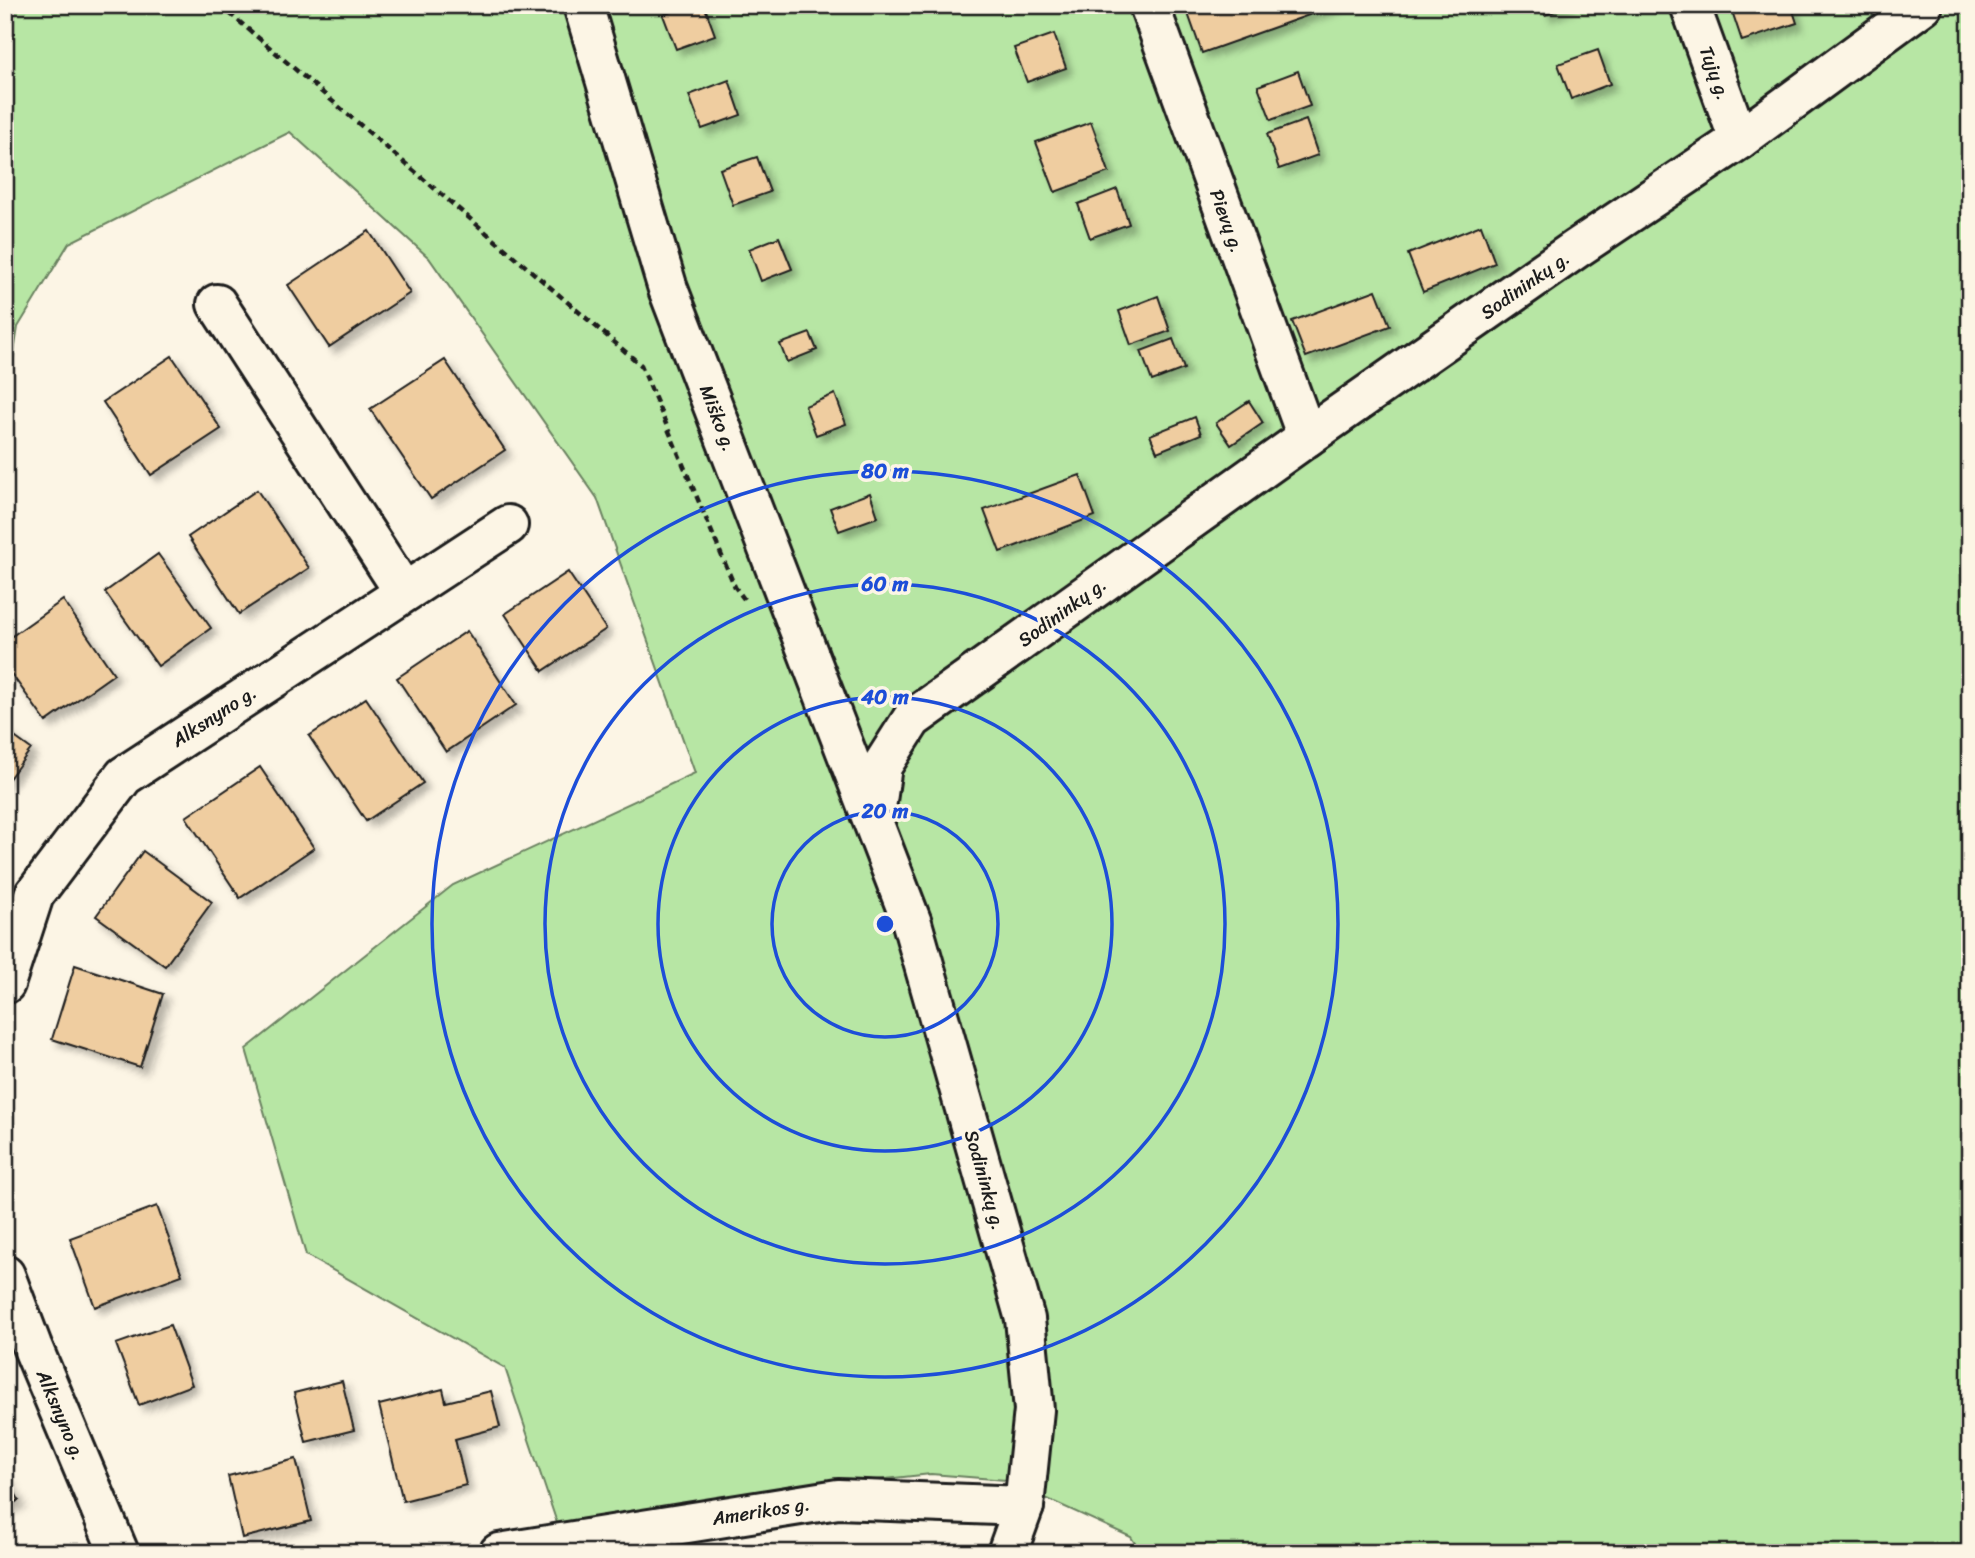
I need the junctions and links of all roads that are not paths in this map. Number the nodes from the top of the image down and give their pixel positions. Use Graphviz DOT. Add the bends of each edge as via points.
graph roads {
  1 [pos="583,5"];
  2 [pos="1149,5"];
  3 [pos="1690,5"];
  4 [pos="1923,5"];
  5 [pos="1739,140"];
  6 [pos="217,304"];
  7 [pos="1307,437"];
  8 [pos="508,525"];
  9 [pos="404,592"];
  10 [pos="874,824"];
  11 [pos="5,984"];
  12 [pos="5,1275"];
  13 [pos="1024,1506"];
  14 [pos="119,1553"];
  15 [pos="499,1553"];
  16 [pos="1007,1553"];
  1 -- 10 [label="street, Miško g." via="668,289"];
  2 -- 7 [label="street, Pievų g."];
  3 -- 5 [label="street, Tujų g."];
  4 -- 5 [label="street, Sodininkų g."];
  5 -- 7 [label="street, Sodininkų g."];
  6 -- 9 [label="street"];
  7 -- 10 [label="street, Sodininkų g." via="912,719 882,766"];
  8 -- 9 [label="street, Alksnyno g."];
  9 -- 11 [label="street, Alksnyno g." via="124,775 34,895"];
  10 -- 13 [label="street, Sodininkų g." via="912,923 1025,1319 1034,1410"];
  12 -- 14 [label="street, Alksnyno g."];
  13 -- 15 [label="street, Amerikos g." via="838,1499"];
  13 -- 16 [label="street, Sodininkų g."];
}
